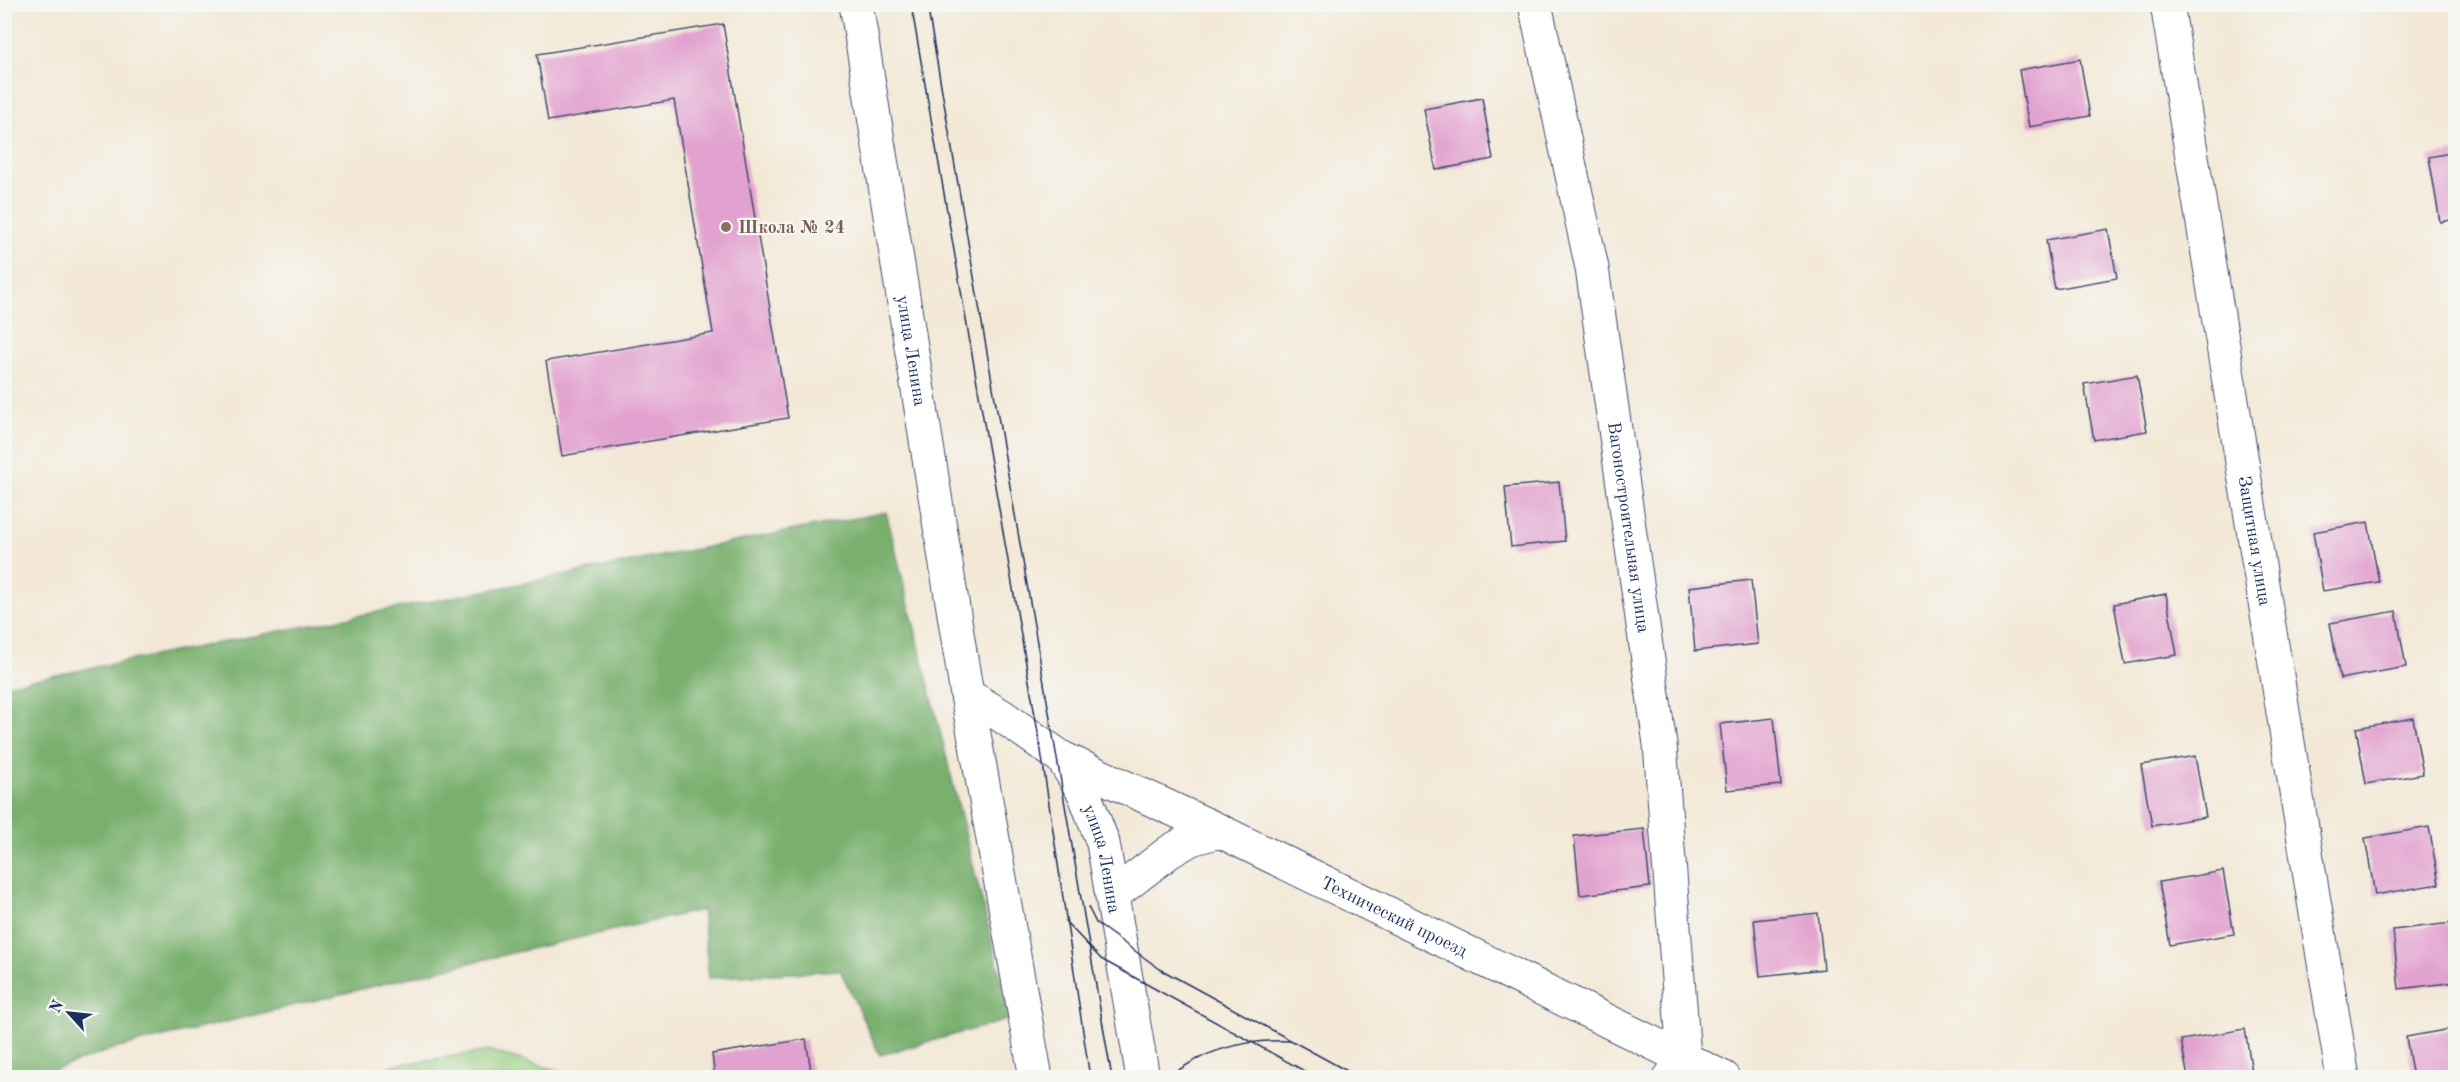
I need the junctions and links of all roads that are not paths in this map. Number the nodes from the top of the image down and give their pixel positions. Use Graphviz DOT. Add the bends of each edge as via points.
graph roads {
  1 [pos="856,4"];
  2 [pos="1535,4"];
  3 [pos="2167,4"];
  4 [pos="967,695"];
  5 [pos="1062,758"];
  6 [pos="1220,831"];
  7 [pos="1112,896"];
  8 [pos="1677,1067"];
  9 [pos="1036,1077"];
  10 [pos="1143,1077"];
  11 [pos="1724,1077"];
  12 [pos="2343,1077"];
  1 -- 4 [label="street, улица Ленина"];
  2 -- 8 [label="street, Вагоностроительная улица" via="1592,268 1658,732"];
  3 -- 12 [label="street, Защитная улица"];
  4 -- 5 [label="street, улица Ленина"];
  4 -- 9 [label="street, улица Ленина"];
  5 -- 6 [label="street, Технический проезд"];
  5 -- 7 [label="street, улица Ленина" via="1084,793 1103,843"];
  6 -- 7 [label="street" via="1191,839 1169,852"];
  6 -- 8 [label="street, Технический проезд"];
  7 -- 10 [label="street, улица Ленина"];
  8 -- 11 [label="street, Технический проезд"];
}
